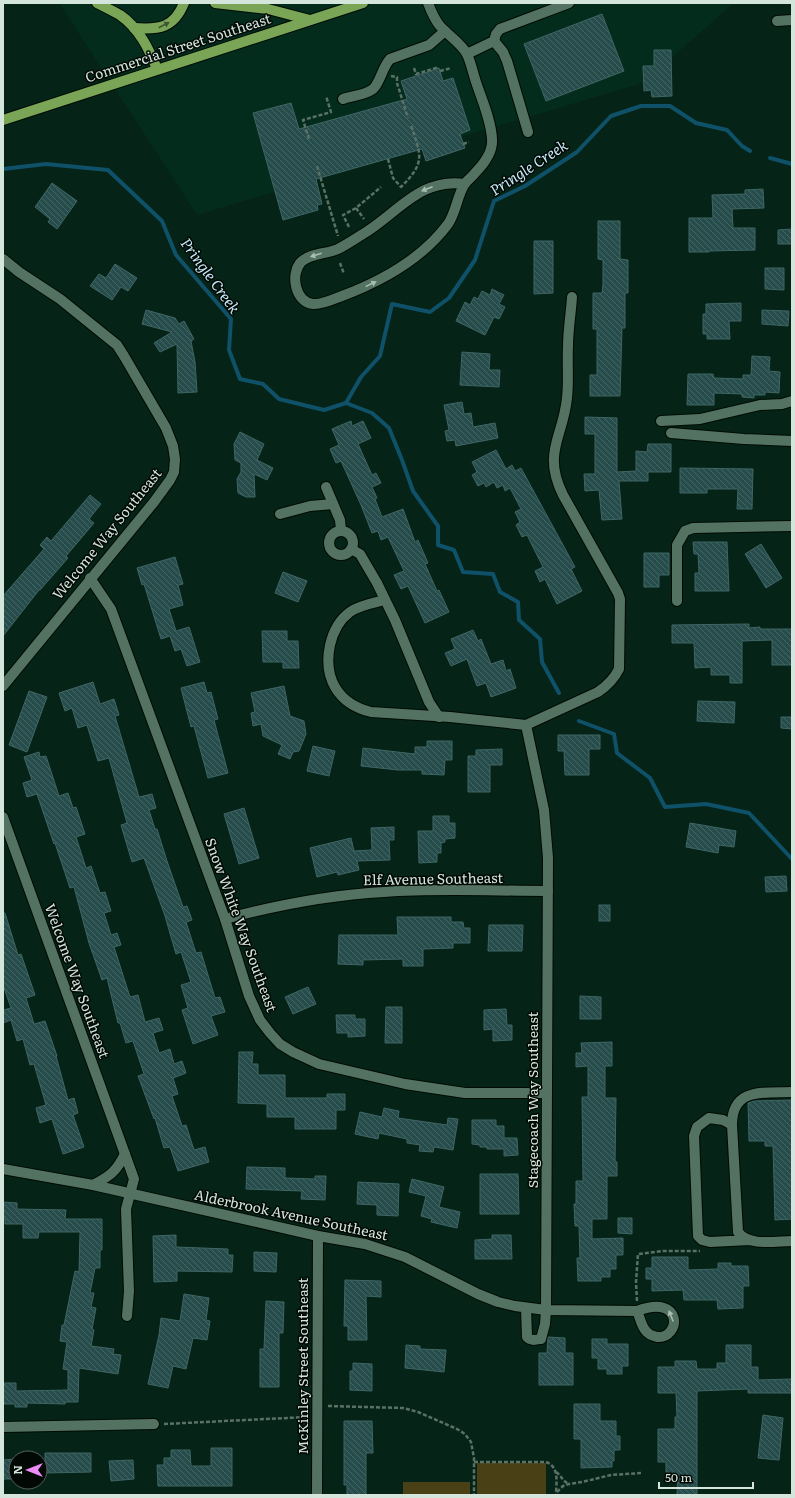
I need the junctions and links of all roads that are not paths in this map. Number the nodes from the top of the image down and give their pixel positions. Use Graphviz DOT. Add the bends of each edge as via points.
graph roads {
  1 [pos="98,3"];
  2 [pos="184,3"];
  3 [pos="215,3"];
  4 [pos="363,3"];
  5 [pos="428,3"];
  6 [pos="568,3"];
  7 [pos="310,20"];
  8 [pos="792,20"];
  9 [pos="777,21"];
  10 [pos="134,28"];
  11 [pos="445,31"];
  12 [pos="494,41"];
  13 [pos="467,54"];
  14 [pos="157,69"];
  15 [pos="343,99"];
  16 [pos="3,120"];
  17 [pos="528,132"];
  18 [pos="464,184"];
  19 [pos="3,259"];
  20 [pos="572,297"];
  21 [pos="792,401"];
  22 [pos="661,421"];
  23 [pos="671,433"];
  24 [pos="792,441"];
  25 [pos="326,487"];
  26 [pos="333,504"];
  27 [pos="280,514"];
  28 [pos="792,526"];
  29 [pos="341,530"];
  30 [pos="351,549"];
  31 [pos="90,578"];
  32 [pos="385,600"];
  33 [pos="678,601"];
  34 [pos="3,686"];
  35 [pos="439,717"];
  36 [pos="526,725"];
  37 [pos="3,817"];
  38 [pos="548,891"];
  39 [pos="225,919"];
  40 [pos="792,1092"];
  41 [pos="547,1093"];
  42 [pos="732,1125"];
  43 [pos="125,1154"];
  44 [pos="3,1168"];
  45 [pos="93,1186"];
  46 [pos="129,1194"];
  47 [pos="318,1236"];
  48 [pos="750,1240"];
  49 [pos="792,1241"];
  50 [pos="526,1308"];
  51 [pos="546,1310"];
  52 [pos="637,1311"];
  53 [pos="127,1316"];
  54 [pos="154,1424"];
  55 [pos="3,1427"];
  56 [pos="317,1495"];
  1 -- 10 [label="main road"];
  10 -- 2 [label="main road, one-way" via="154,29 167,25 179,14"];
  3 -- 7 [label="main road" via="268,9"];
  4 -- 7 [label="main road, Commercial Street Southeast"];
  5 -- 11 [label="street" via="432,14"];
  6 -- 12 [label="street" via="500,30"];
  7 -- 14 [label="main road, Commercial Street Southeast"];
  8 -- 9 [label="street"];
  10 -- 14 [label="main road" via="149,48"];
  11 -- 13 [label="street"];
  11 -- 15 [label="street" via="429,45 390,59 374,88"];
  12 -- 13 [label="street"];
  12 -- 17 [label="street" via="507,60"];
  13 -- 18 [label="street" via="490,124 492,140 491,148 478,171"];
  14 -- 16 [label="main road, Commercial Street Southeast"];
  18 -- 18 [label="street, one-way" via="453,182 423,190 405,201 373,228 341,246 302,261 295,276 302,297 315,304 327,301 367,286 415,257 449,223"];
  19 -- 31 [label="street, Welcome Way Southeast" via="60,299 117,345 166,428 173,446 174,472 170,480"];
  20 -- 36 [label="street" via="566,409 555,445 554,470 563,495 620,599 619,669 611,682 598,692"];
  21 -- 22 [label="street" via="760,405 700,419"];
  23 -- 24 [label="street"];
  25 -- 26 [label="street"];
  26 -- 27 [label="street"];
  26 -- 29 [label="street"];
  28 -- 33 [label="street" via="693,528 685,531 677,545"];
  29 -- 30 [label="street" via="348,532 353,538"];
  29 -- 30 [label="street" via="333,533 329,540 331,549 341,555"];
  30 -- 32 [label="street" via="360,554"];
  31 -- 34 [label="street, Welcome Way Southeast"];
  31 -- 39 [label="street, Snow White Way Southeast" via="111,610"];
  32 -- 35 [label="street" via="429,702"];
  32 -- 35 [label="street" via="351,611 336,628 329,652 329,674 333,684 343,698 360,709"];
  35 -- 36 [label="street"];
  36 -- 38 [label="street, Stagecoach Way Southeast" via="546,820"];
  37 -- 43 [label="street, Welcome Way Southeast"];
  38 -- 39 [label="street, Elf Avenue Southeast" via="383,892 300,902"];
  38 -- 41 [label="street, Stagecoach Way Southeast"];
  39 -- 41 [label="street, Snow White Way Southeast" via="260,1020 280,1044 293,1052 319,1064 441,1090 465,1093"];
  40 -- 42 [label="street" via="756,1093 744,1097 734,1110"];
  41 -- 51 [label="street, Stagecoach Way Southeast"];
  42 -- 48 [label="street" via="738,1232"];
  42 -- 48 [label="street" via="724,1120 709,1118 697,1127 694,1136 698,1236 710,1242"];
  43 -- 45 [label="street" via="119,1167"];
  43 -- 46 [label="street, Welcome Way Southeast" via="134,1179"];
  44 -- 45 [label="street, Alderbrook Avenue Southeast"];
  45 -- 46 [label="street, Alderbrook Avenue Southeast"];
  46 -- 47 [label="street, Alderbrook Avenue Southeast"];
  46 -- 53 [label="street, Welcome Way Southeast" via="126,1209 129,1291"];
  47 -- 50 [label="street, Alderbrook Avenue Southeast" via="386,1250 478,1294 498,1302"];
  47 -- 56 [label="street, McKinley Street Southeast"];
  48 -- 49 [label="street"];
  50 -- 51 [label="street, Alderbrook Avenue Southeast"];
  50 -- 51 [label="street, Stagecoach Way Southeast" via="527,1337 535,1340 541,1339"];
  51 -- 52 [label="street, Alderbrook Avenue Southeast"];
  54 -- 55 [label="street"];
}
